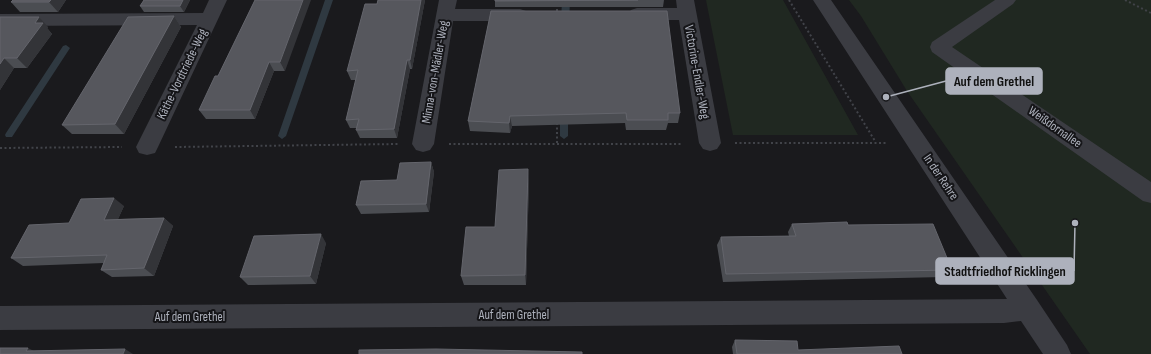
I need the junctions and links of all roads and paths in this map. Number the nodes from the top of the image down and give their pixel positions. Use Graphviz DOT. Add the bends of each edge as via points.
graph roads {
  1 [pos="218,0"];
  2 [pos="789,0"];
  3 [pos="822,0"];
  4 [pos="1007,0"];
  5 [pos="1125,0"];
  6 [pos="447,7"];
  7 [pos="557,7"];
  8 [pos="686,7"];
  9 [pos="618,14"];
  10 [pos="1151,14"];
  11 [pos="209,19"];
  12 [pos="0,20"];
  13 [pos="557,122"];
  14 [pos="875,142"];
  15 [pos="710,143"];
  16 [pos="423,144"];
  17 [pos="556,144"];
  18 [pos="147,147"];
  19 [pos="1151,194"];
  20 [pos="1028,308"];
  21 [pos="0,318"];
  22 [pos="1058,354"];
  1 -- 11 [label="street, Käthe-Vordtriede-Weg"];
  2 -- 14 [label="path"];
  3 -- 20 [label="street, In der Rehre"];
  4 -- 19 [label="street, Weißdornallee" via="939,47"];
  5 -- 10 [label="path"];
  6 -- 7 [label="street"];
  6 -- 16 [label="street, Minna-von-Mädler-Weg"];
  8 -- 9 [label="street"];
  8 -- 15 [label="street, Victorine-Endler-Weg"];
  11 -- 12 [label="street"];
  11 -- 18 [label="street, Käthe-Vordtriede-Weg"];
  13 -- 17 [label="path"];
  20 -- 21 [label="street, Auf dem Grethel" via="996,311"];
  20 -- 22 [label="street, In der Rehre"];
}
